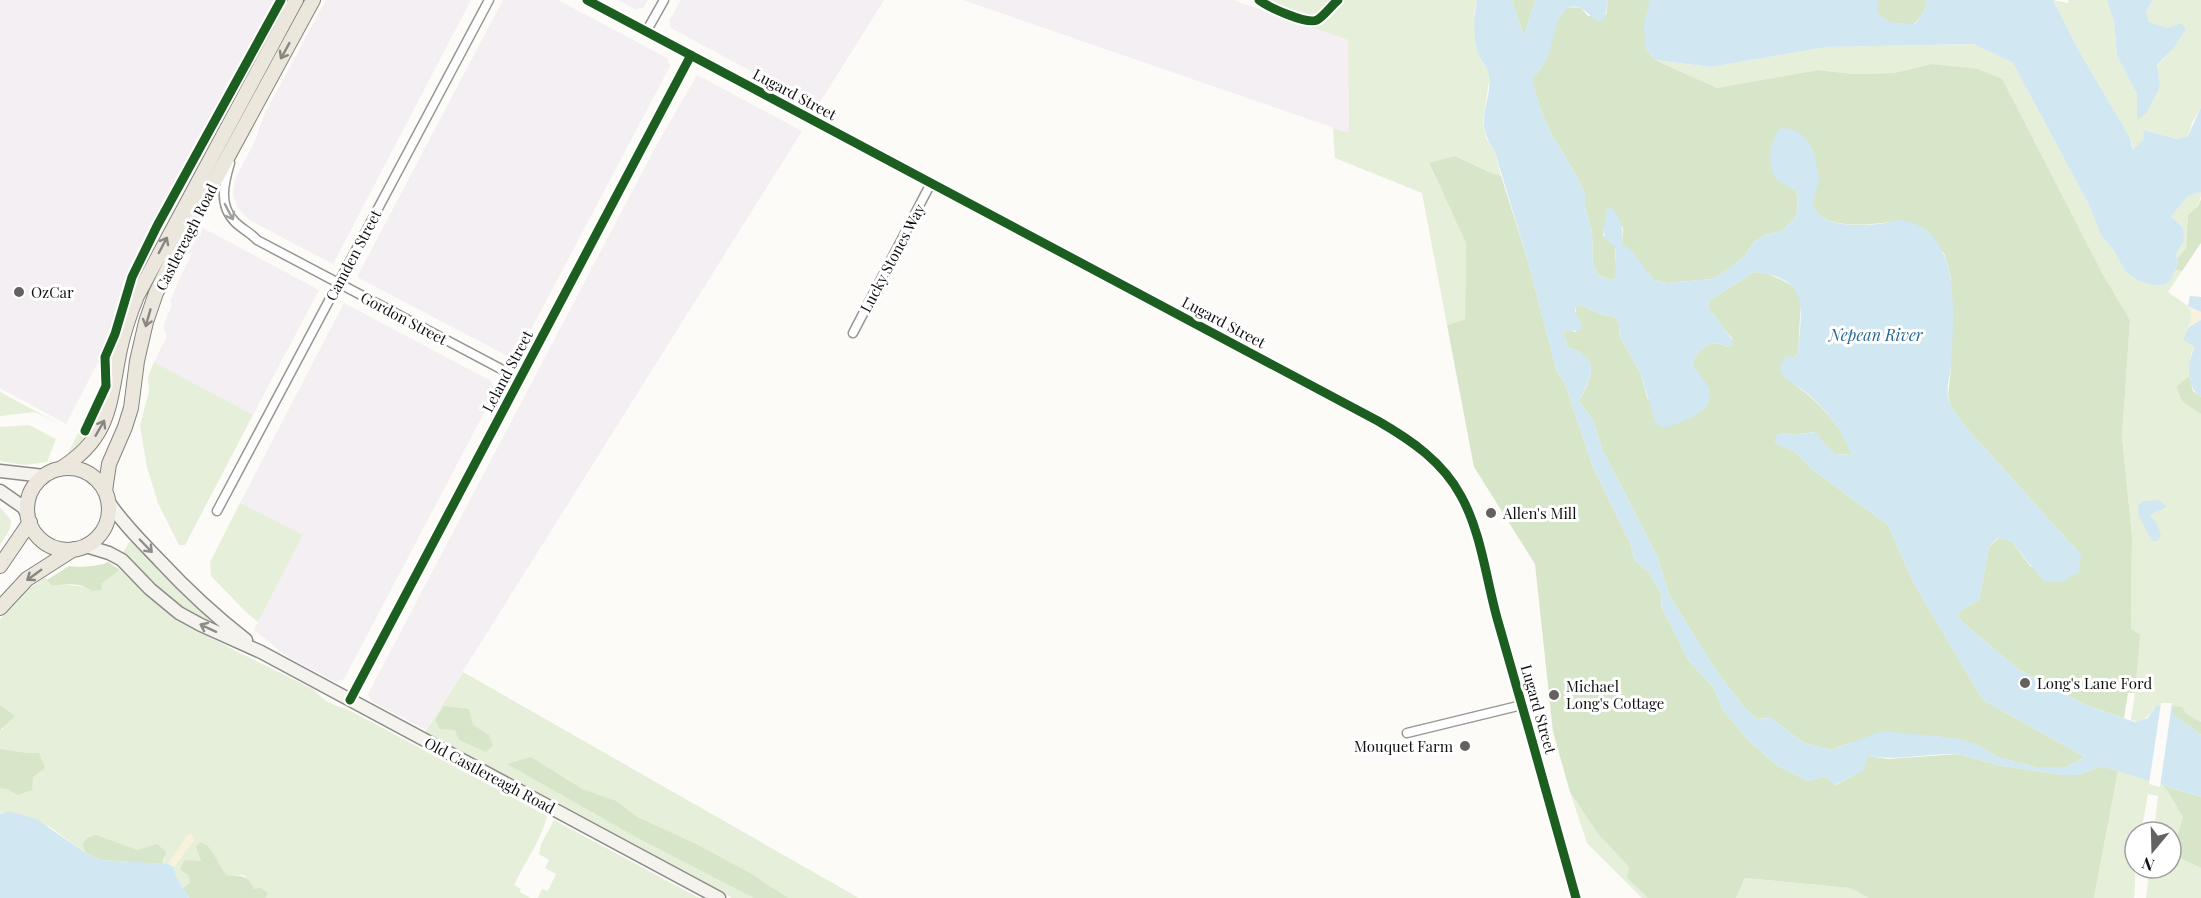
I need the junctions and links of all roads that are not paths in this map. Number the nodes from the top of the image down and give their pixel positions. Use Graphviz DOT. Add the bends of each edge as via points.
graph roads {
  1 [pos="296,0"];
  2 [pos="313,0"];
  3 [pos="489,0"];
  4 [pos="587,0"];
  5 [pos="664,0"];
  6 [pos="646,32"];
  7 [pos="691,55"];
  8 [pos="238,136"];
  9 [pos="931,183"];
  10 [pos="338,283"];
  11 [pos="853,333"];
  12 [pos="520,379"];
  13 [pos="60,469"];
  14 [pos="0,471"];
  15 [pos="44,476"];
  16 [pos="0,491"];
  17 [pos="106,496"];
  18 [pos="217,511"];
  19 [pos="29,519"];
  20 [pos="80,548"];
  21 [pos="0,566"];
  22 [pos="0,608"];
  23 [pos="261,652"];
  24 [pos="350,700"];
  25 [pos="1522,705"];
  26 [pos="1407,733"];
  27 [pos="719,898"];
  28 [pos="1576,898"];
  13 -- 1 [label="main road, Castlereagh Road, one-way" via="90,444 103,425 124,332 137,296"];
  2 -- 8 [label="main road, Castlereagh Road, one-way"];
  3 -- 10 [label="street, Camden Street"];
  4 -- 6 [label="street, Lugard Street"];
  5 -- 6 [label="street"];
  6 -- 7 [label="street, Lugard Street"];
  7 -- 9 [label="street, Lugard Street"];
  7 -- 12 [label="street, Leland Street"];
  8 -- 10 [label="street, Gordon Street, one-way" via="226,176 224,200 228,215 257,240"];
  8 -- 17 [label="main road, Castlereagh Road, one-way" via="171,261 151,308 137,361 131,408 109,464"];
  9 -- 11 [label="street, Lucky Stones Way"];
  9 -- 25 [label="street, Lugard Street" via="1378,421 1427,454 1461,495 1472,519"];
  10 -- 12 [label="street, Gordon Street"];
  10 -- 18 [label="street, Camden Street"];
  12 -- 24 [label="street, Leland Street"];
  13 -- 15 [label="main road"];
  13 -- 17 [label="main road" via="86,473 97,480"];
  14 -- 15 [label="street"];
  15 -- 19 [label="main road" via="32,490 27,506"];
  16 -- 19 [label="street" via="23,507"];
  17 -- 20 [label="main road" via="105,527 93,541"];
  17 -- 23 [label="street, Old Castlereagh Road, one-way" via="128,527 178,580 215,617"];
  19 -- 20 [label="main road" via="34,532 52,546"];
  19 -- 21 [label="main road"];
  20 -- 22 [label="main road, one-way" via="27,579"];
  23 -- 20 [label="street, Old Castlereagh Road, one-way" via="179,613 110,553"];
  23 -- 24 [label="street, Old Castlereagh Road"];
  24 -- 27 [label="street, Old Castlereagh Road"];
  25 -- 26 [label="street"];
  25 -- 28 [label="street, Lugard Street"];
}
